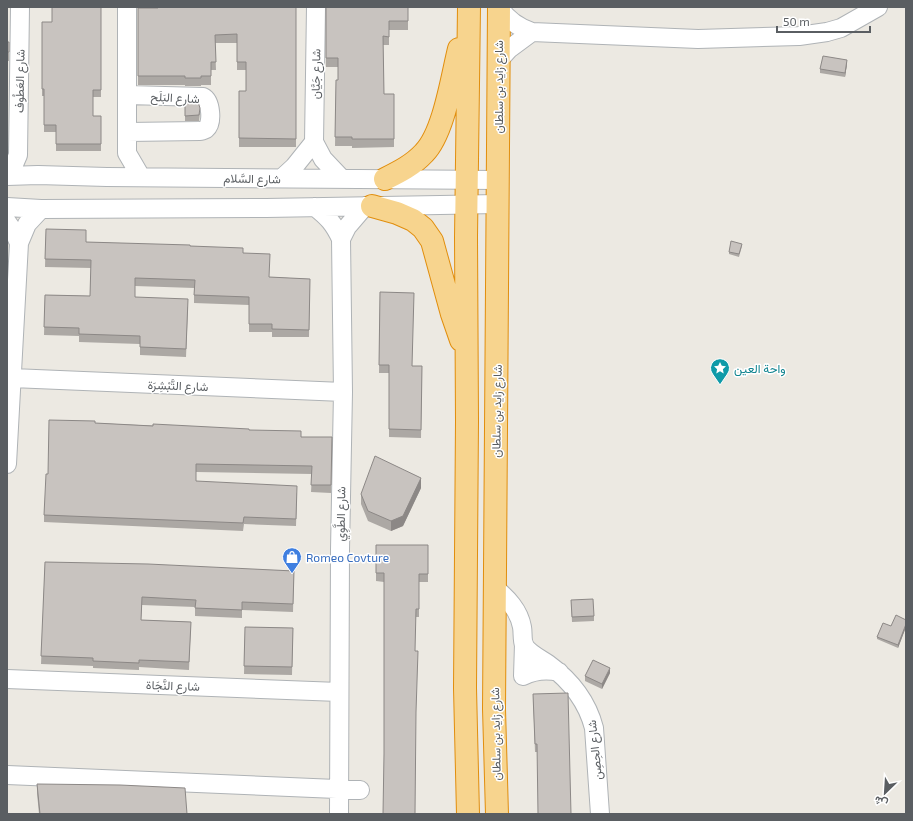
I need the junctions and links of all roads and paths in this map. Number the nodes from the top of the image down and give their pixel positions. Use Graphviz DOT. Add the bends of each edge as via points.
graph roads {
  1 [pos="20,7"];
  2 [pos="128,7"];
  3 [pos="316,7"];
  4 [pos="499,7"];
  5 [pos="878,7"];
  6 [pos="468,15"];
  7 [pos="532,32"];
  8 [pos="499,60"];
  9 [pos="127,95"];
  10 [pos="127,132"];
  11 [pos="314,142"];
  12 [pos="127,153"];
  13 [pos="18,155"];
  14 [pos="38,175"];
  15 [pos="8,176"];
  16 [pos="107,177"];
  17 [pos="141,177"];
  18 [pos="282,178"];
  19 [pos="341,178"];
  20 [pos="385,178"];
  21 [pos="466,179"];
  22 [pos="498,180"];
  23 [pos="466,203"];
  24 [pos="498,204"];
  25 [pos="369,206"];
  26 [pos="7,207"];
  27 [pos="315,207"];
  28 [pos="41,208"];
  29 [pos="7,222"];
  30 [pos="341,239"];
  31 [pos="19,243"];
  32 [pos="466,352"];
  33 [pos="12,378"];
  34 [pos="343,392"];
  35 [pos="7,464"];
  36 [pos="494,587"];
  37 [pos="524,644"];
  38 [pos="559,672"];
  39 [pos="7,679"];
  40 [pos="338,692"];
  41 [pos="7,775"];
  42 [pos="339,789"];
  43 [pos="360,790"];
  44 [pos="338,814"];
  45 [pos="468,814"];
  46 [pos="497,814"];
  47 [pos="600,814"];
  1 -- 13 [label="street, شارع العَطُوف"];
  2 -- 9 [label="street"];
  3 -- 11 [label="street, شارع جَيَّان"];
  4 -- 7 [label="street" via="512,23"];
  4 -- 8 [label="highway, شارع زايد بن سلطان"];
  5 -- 7 [label="street" via="841,28 799,36 698,39"];
  6 -- 20 [label="highway" via="442,120 430,146 405,169"];
  6 -- 21 [label="highway"];
  7 -- 8 [label="street"];
  8 -- 22 [label="highway, شارع زايد بن سلطان"];
  9 -- 10 [label="street"];
  9 -- 10 [label="street, شارع البَلَح" via="203,97 209,103 210,119 205,130 200,131"];
  10 -- 12 [label="street"];
  11 -- 18 [label="street"];
  11 -- 19 [label="street, شارع جَيَّان" via="323,159"];
  12 -- 16 [label="street"];
  12 -- 17 [label="street"];
  13 -- 14 [label="street"];
  13 -- 15 [label="street, شارع العَطُوف"];
  14 -- 15 [label="street, شارع السَّلام"];
  14 -- 16 [label="street, شارع السَّلام"];
  16 -- 17 [label="street, شارع السَّلام"];
  17 -- 18 [label="street, شارع السَّلام"];
  18 -- 19 [label="street, شارع السَّلام"];
  19 -- 20 [label="street, شارع السَّلام"];
  20 -- 21 [label="street, شارع السَّلام"];
  21 -- 22 [label="street, شارع السَّلام"];
  21 -- 23 [label="highway"];
  22 -- 24 [label="highway, شارع زايد بن سلطان"];
  23 -- 24 [label="street"];
  23 -- 25 [label="street"];
  23 -- 32 [label="highway"];
  24 -- 36 [label="highway, شارع زايد بن سلطان"];
  25 -- 27 [label="street"];
  25 -- 30 [label="street, شارع الطَّوِي" via="351,221"];
  25 -- 32 [label="highway" via="413,220 423,228 432,241 452,314"];
  26 -- 28 [label="street"];
  27 -- 28 [label="street"];
  27 -- 30 [label="street, شارع الطَّوِي" via="331,221"];
  28 -- 31 [label="street" via="27,224"];
  29 -- 31 [label="street"];
  30 -- 34 [label="street, شارع الطَّوِي"];
  31 -- 33 [label="street"];
  32 -- 45 [label="highway" via="465,688"];
  33 -- 34 [label="street, شارع التَّبْشِرَة"];
  33 -- 35 [label="street"];
  34 -- 40 [label="street, شارع الطَّوِي"];
  36 -- 37 [label="street" via="517,611 521,619"];
  36 -- 46 [label="highway, شارع زايد بن سلطان"];
  37 -- 38 [label="street, شارع الحِصِن"];
  37 -- 38 [label="street" via="523,676 540,670"];
  38 -- 47 [label="street, شارع الحِصِن" via="579,694 591,717"];
  39 -- 40 [label="street, شارع النَّجَاة"];
  40 -- 42 [label="street, شارع الطَّوِي"];
  41 -- 42 [label="street"];
  42 -- 43 [label="street"];
  42 -- 44 [label="street, شارع الطَّوِي"];
}
